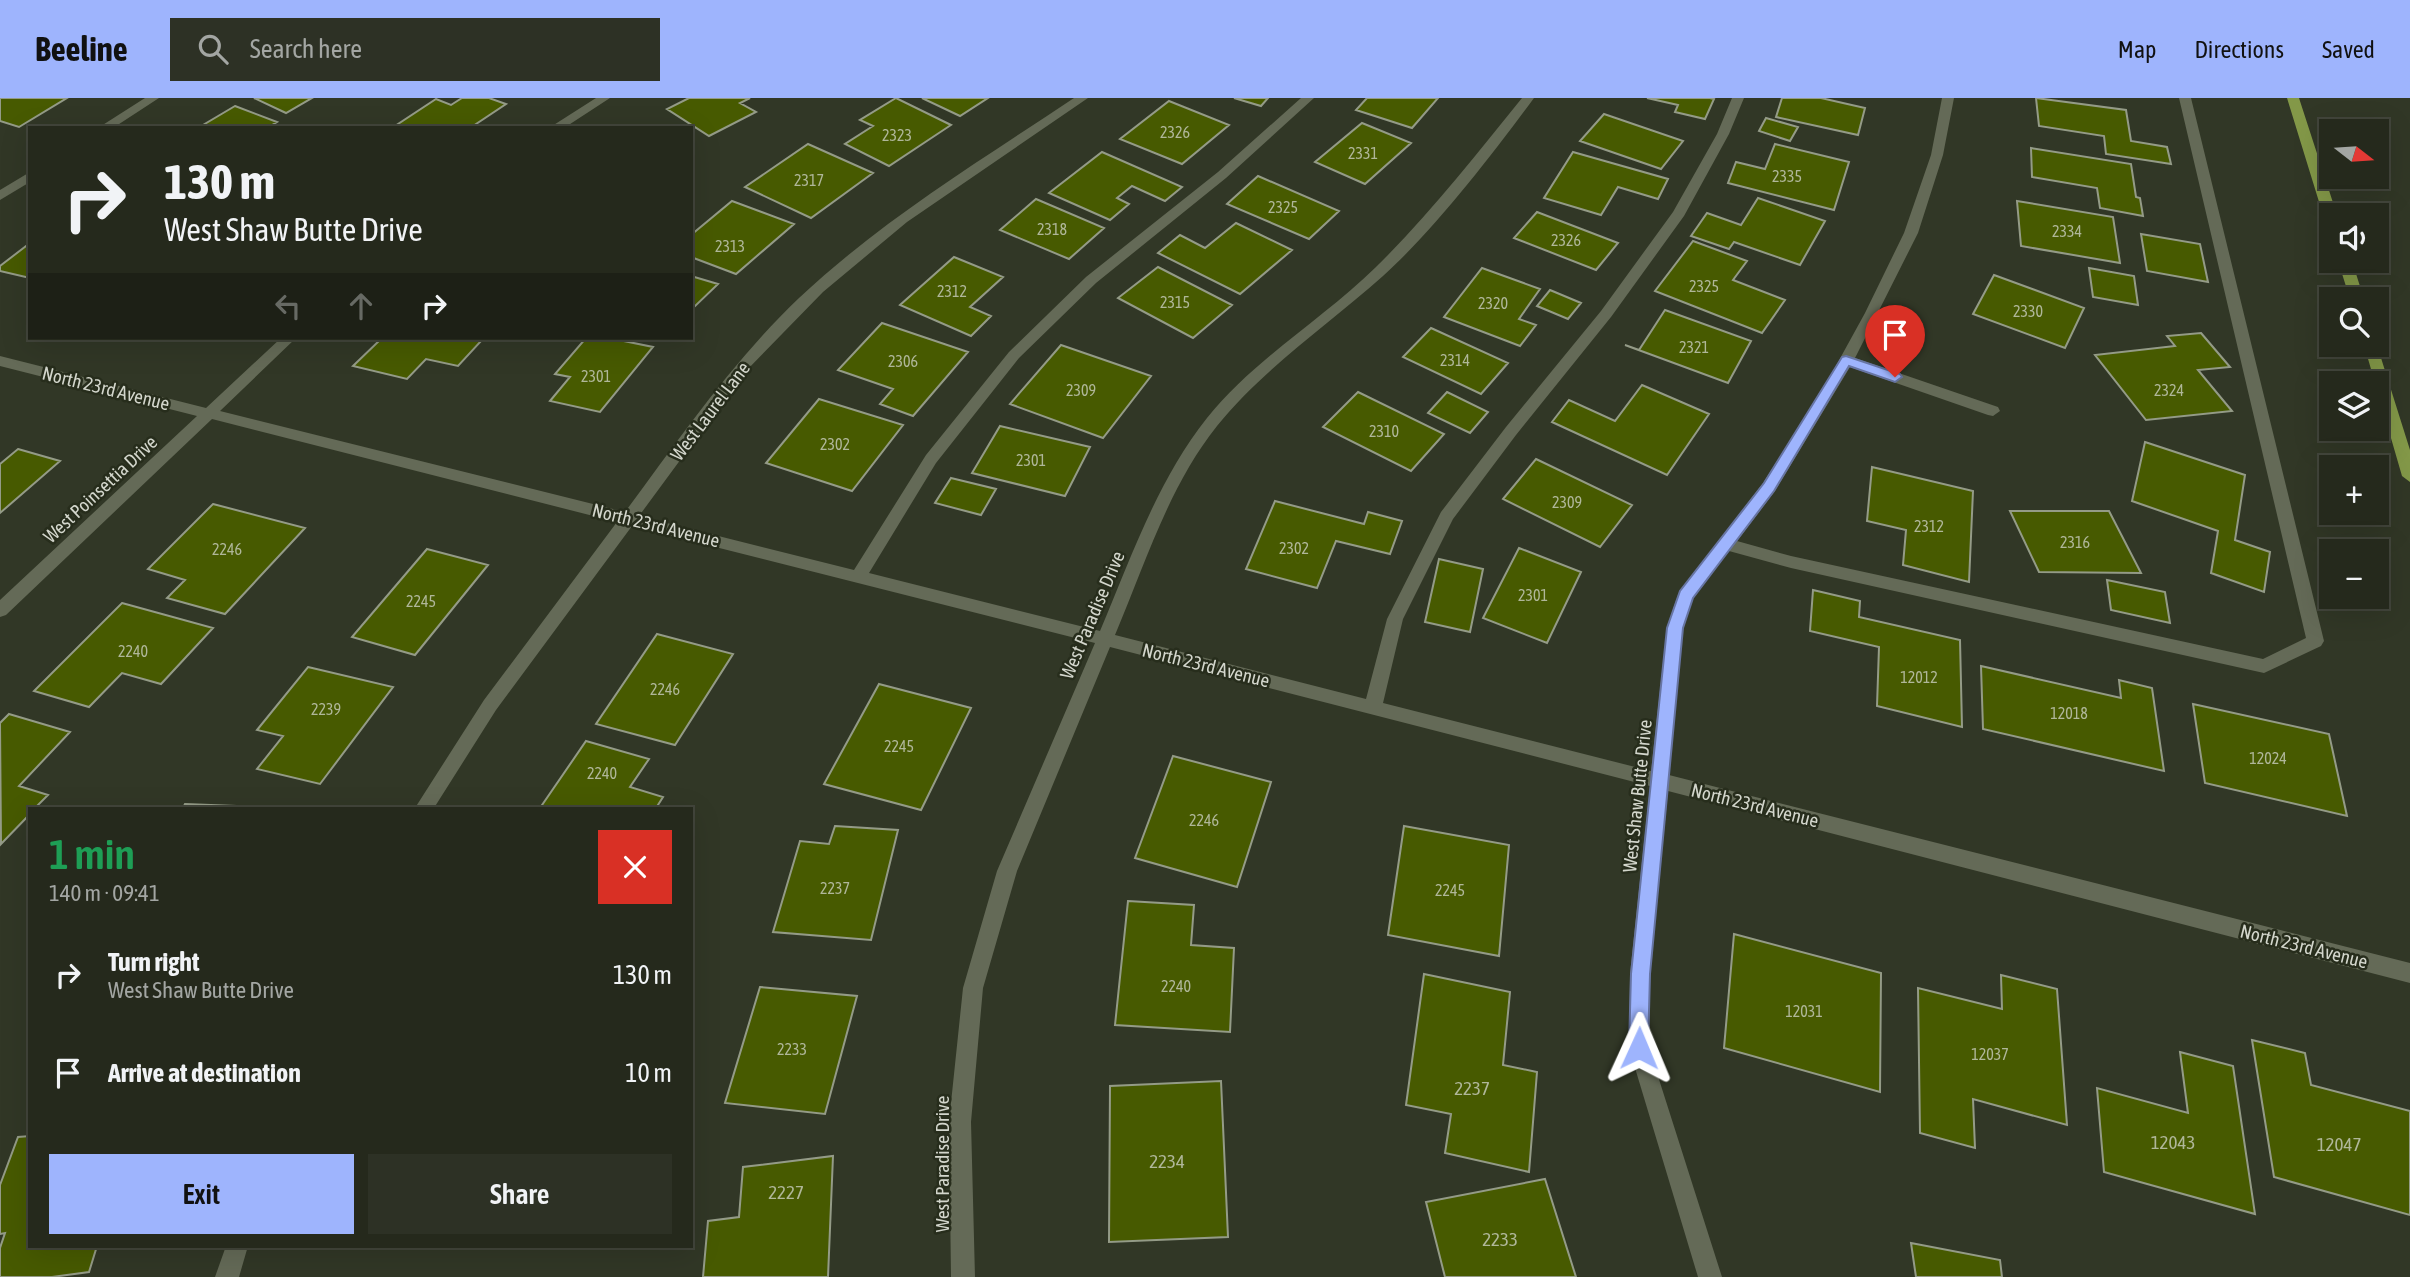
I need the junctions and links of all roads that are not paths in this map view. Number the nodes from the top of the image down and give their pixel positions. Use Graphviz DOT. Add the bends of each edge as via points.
graph roads {
  1 [pos="153,98"];
  2 [pos="604,98"];
  3 [pos="1082,98"];
  4 [pos="1308,98"];
  5 [pos="1528,98"];
  6 [pos="1738,98"];
  7 [pos="1948,98"];
  8 [pos="2185,98"];
  9 [pos="2293,98"];
  10 [pos="107,126"];
  11 [pos="558,126"];
  12 [pos="28,177"];
  13 [pos="0,196"];
  14 [pos="2326,203"];
  15 [pos="287,340"];
  16 [pos="2375,357"];
  17 [pos="1846,360"];
  18 [pos="0,361"];
  19 [pos="1993,411"];
  20 [pos="208,413"];
  21 [pos="2407,458"];
  22 [pos="2410,476"];
  23 [pos="630,519"];
  24 [pos="1726,544"];
  25 [pos="858,577"];
  26 [pos="0,610"];
  27 [pos="1105,639"];
  28 [pos="1373,708"];
  29 [pos="1660,780"];
  30 [pos="425,807"];
  31 [pos="2410,973"];
  32 [pos="236,1248"];
  33 [pos="227,1277"];
  34 [pos="963,1277"];
  35 [pos="1710,1277"];
  1 -- 10 [label="street"];
  2 -- 11 [label="street"];
  3 -- 23 [label="street, West Laurel Lane" via="899,223 783,321 740,369"];
  4 -- 25 [label="street" via="1222,175 1091,280 1014,355 931,459"];
  5 -- 27 [label="street, West Paradise Drive" via="1455,190 1380,271 1251,380 1212,422 1173,479"];
  6 -- 28 [label="street" via="1679,213 1447,516 1395,619"];
  7 -- 17 [label="street, West Shaw Butte Drive" via="1937,155 1911,233"];
  8 -- 24 [label="street" via="2315,641 2264,666"];
  9 -- 14 [label="main road"];
  12 -- 13 [label="street"];
  15 -- 20 [label="street, West Poinsettia Drive"];
  16 -- 21 [label="main road"];
  17 -- 19 [label="street"];
  17 -- 24 [label="street, West Shaw Butte Drive" via="1769,487"];
  18 -- 20 [label="street, North 23rd Avenue"];
  20 -- 23 [label="street, North 23rd Avenue"];
  20 -- 26 [label="street, West Poinsettia Drive"];
  21 -- 22 [label="main road"];
  23 -- 25 [label="street, North 23rd Avenue"];
  23 -- 30 [label="street, West Laurel Lane" via="490,705"];
  24 -- 29 [label="street, West Shaw Butte Drive" via="1686,595 1675,628"];
  25 -- 27 [label="street, North 23rd Avenue"];
  27 -- 28 [label="street, North 23rd Avenue"];
  27 -- 34 [label="street, West Paradise Drive" via="1007,871 973,988 960,1122"];
  28 -- 29 [label="street, North 23rd Avenue"];
  29 -- 31 [label="street, North 23rd Avenue"];
  29 -- 35 [label="street, West Shaw Butte Drive" via="1640,974 1639,1048"];
  32 -- 33 [label="street"];
}
